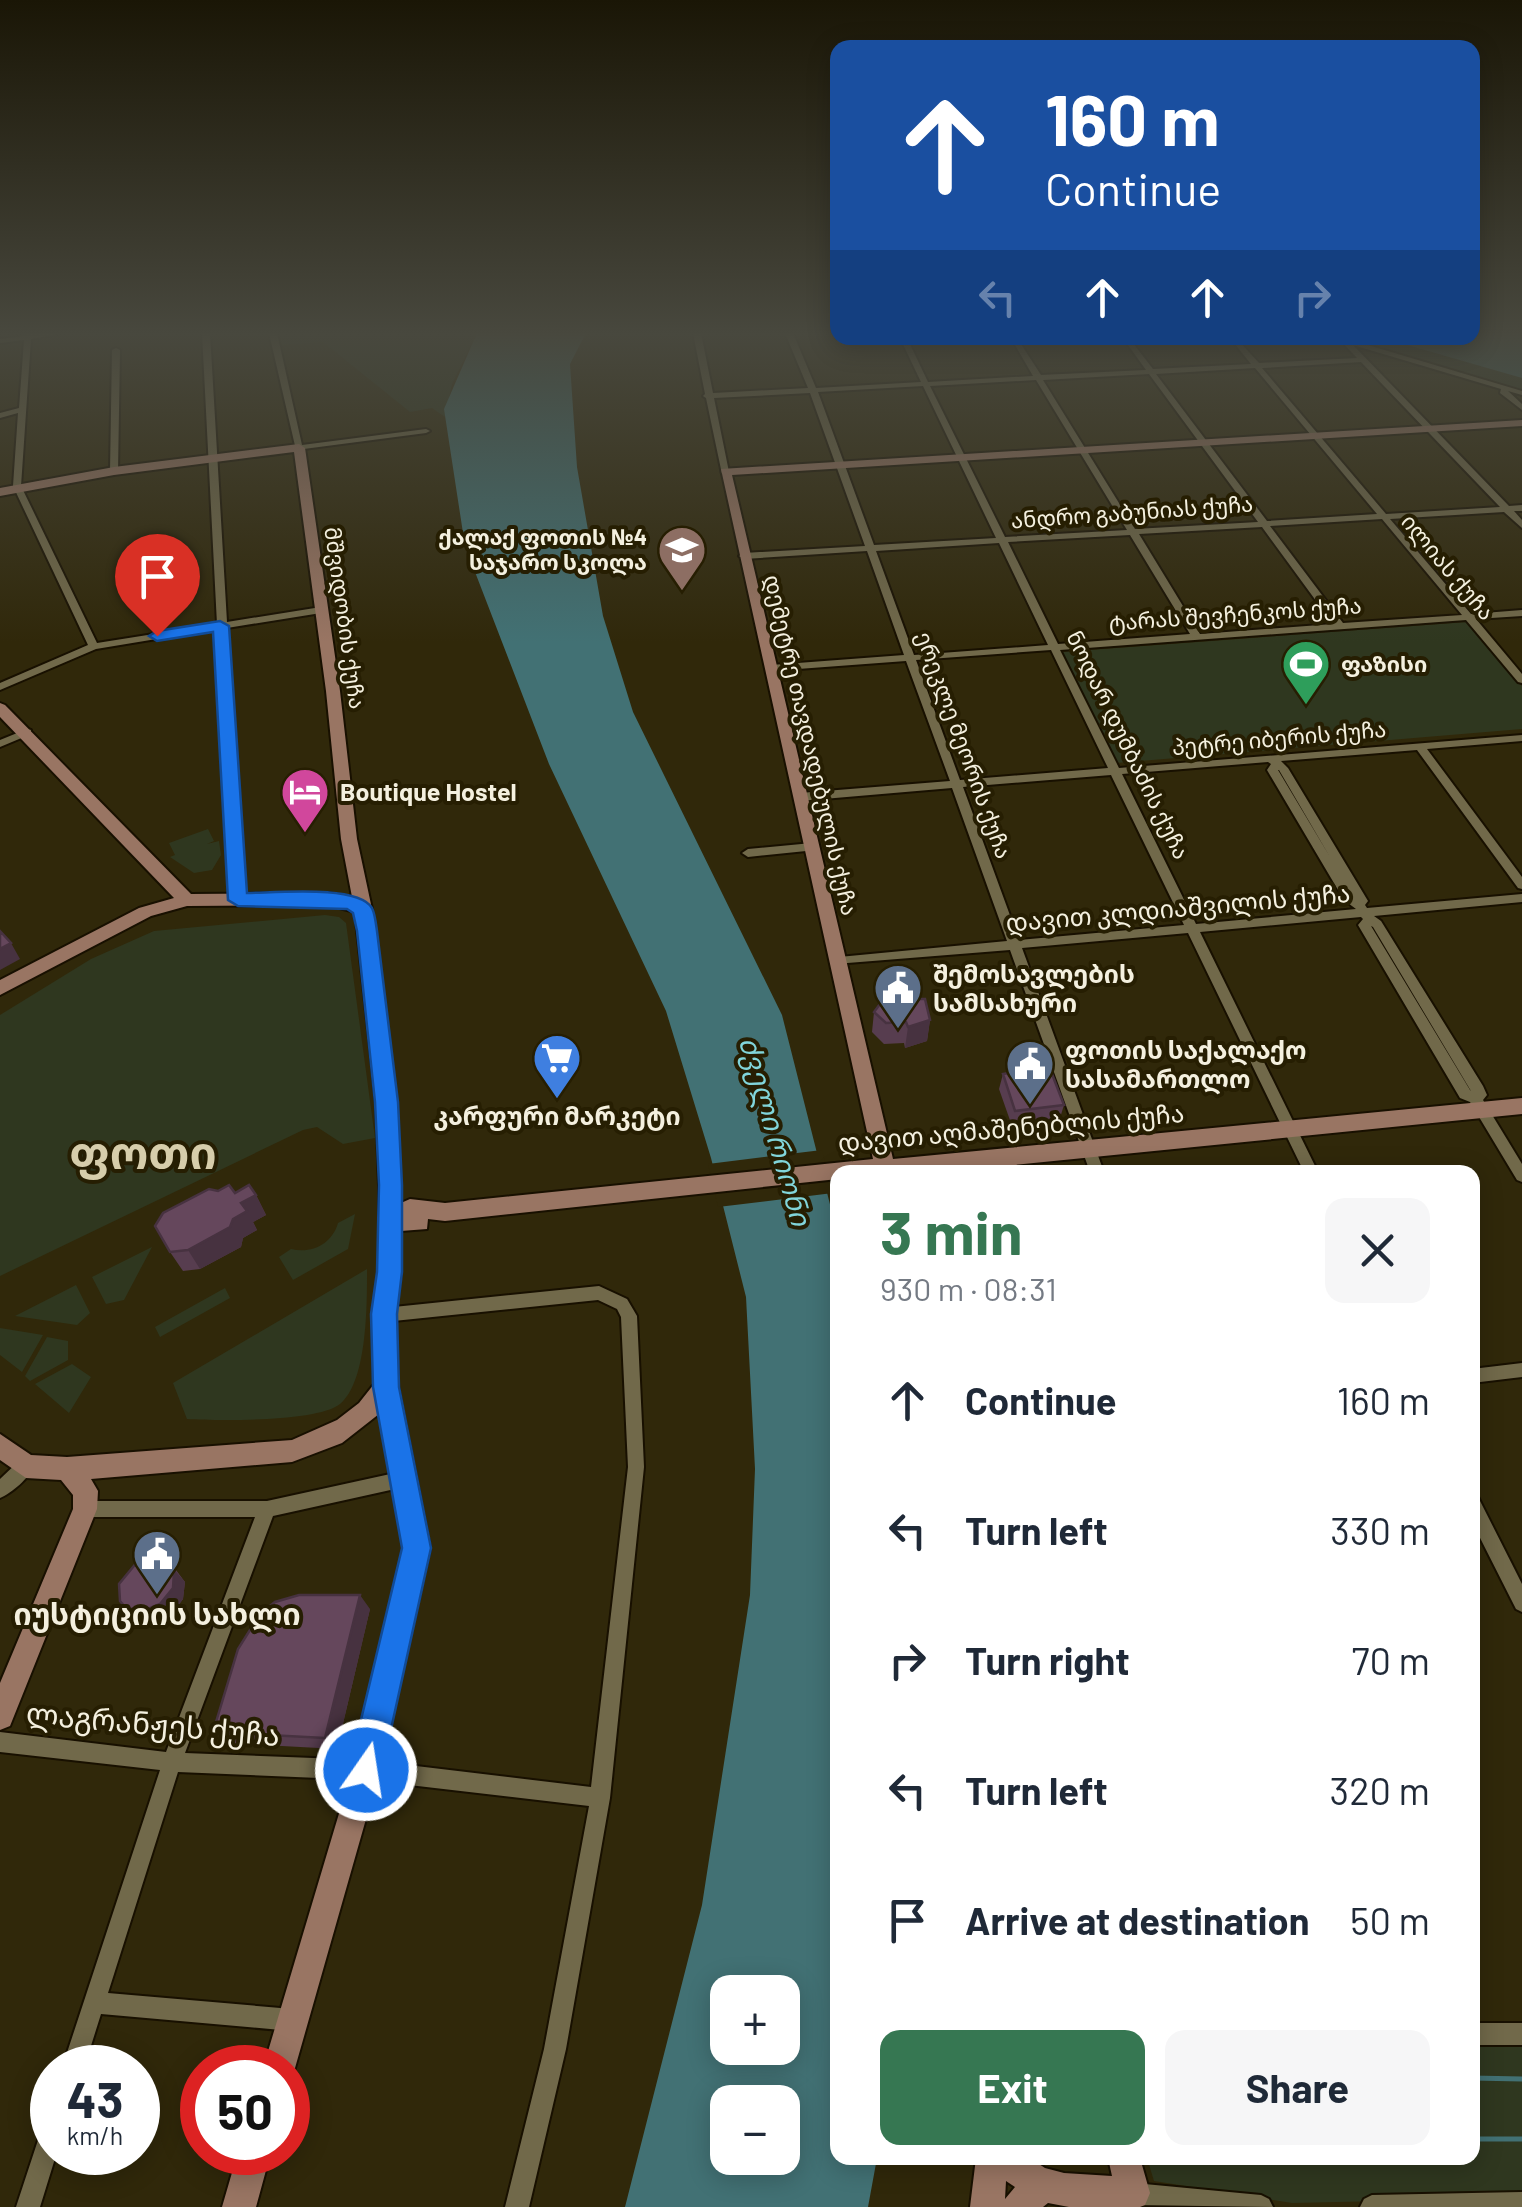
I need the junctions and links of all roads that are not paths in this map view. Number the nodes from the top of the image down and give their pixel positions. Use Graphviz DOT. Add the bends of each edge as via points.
graph roads {
  1 [pos="20,436"];
  2 [pos="115,436"];
  3 [pos="213,436"];
  4 [pos="296,436"];
  5 [pos="394,436"];
  6 [pos="715,436"];
  7 [pos="830,436"];
  8 [pos="952,436"];
  9 [pos="1074,436"];
  10 [pos="1200,436"];
  11 [pos="1315,436"];
  12 [pos="1434,436"];
  13 [pos="1204,442"];
  14 [pos="299,448"];
  15 [pos="1083,450"];
  16 [pos="963,458"];
  17 [pos="214,459"];
  18 [pos="840,465"];
  19 [pos="114,471"];
  20 [pos="724,472"];
  21 [pos="16,486"];
  22 [pos="0,492"];
  23 [pos="1522,508"];
  24 [pos="1506,509"];
  25 [pos="1383,516"];
  26 [pos="1264,524"];
  27 [pos="1522,525"];
  28 [pos="1133,532"];
  29 [pos="1004,540"];
  30 [pos="870,548"];
  31 [pos="744,556"];
  32 [pos="321,610"];
  33 [pos="1522,613"];
  34 [pos="1468,617"];
  35 [pos="220,626"];
  36 [pos="1340,626"];
  37 [pos="1197,637"];
  38 [pos="94,646"];
  39 [pos="1056,648"];
  40 [pos="911,658"];
  41 [pos="771,668"];
  42 [pos="1522,680"];
  43 [pos="0,687"];
  44 [pos="0,708"];
  45 [pos="27,732"];
  46 [pos="1522,738"];
  47 [pos="0,744"];
  48 [pos="1420,746"];
  49 [pos="1273,762"];
  50 [pos="1115,771"];
  51 [pos="956,784"];
  52 [pos="800,797"];
  53 [pos="812,847"];
  54 [pos="748,854"];
  55 [pos="1522,885"];
  56 [pos="1522,898"];
  57 [pos="186,900"];
  58 [pos="238,900"];
  59 [pos="362,900"];
  60 [pos="1364,913"];
  61 [pos="1192,929"];
  62 [pos="1014,945"];
  63 [pos="839,961"];
  64 [pos="0,988"];
  65 [pos="1479,1104"];
  66 [pos="1522,1106"];
  67 [pos="1290,1130"];
  68 [pos="1089,1150"];
  69 [pos="884,1165"];
  70 [pos="936,1165"];
  71 [pos="1094,1165"];
  72 [pos="1308,1165"];
  73 [pos="830,1171"];
  74 [pos="1522,1176"];
  75 [pos="390,1185"];
  76 [pos="418,1216"];
  77 [pos="389,1261"];
  78 [pos="384,1314"];
  79 [pos="1522,1370"];
  80 [pos="1480,1375"];
  81 [pos="386,1387"];
  82 [pos="0,1445"];
  83 [pos="26,1466"];
  84 [pos="67,1469"];
  85 [pos="404,1479"];
  86 [pos="0,1490"];
  87 [pos="85,1509"];
  88 [pos="267,1510"];
  89 [pos="1480,1518"];
  90 [pos="1522,1603"];
  91 [pos="0,1716"];
  92 [pos="0,1742"];
  93 [pos="172,1762"];
  94 [pos="366,1770"];
  95 [pos="600,1798"];
  96 [pos="94,2003"];
  97 [pos="293,2020"];
  98 [pos="1480,2034"];
  99 [pos="1522,2034"];
  100 [pos="80,2045"];
  101 [pos="286,2045"];
  102 [pos="991,2165"];
  103 [pos="1013,2165"];
  104 [pos="1126,2165"];
  105 [pos="38,2175"];
  106 [pos="248,2175"];
  107 [pos="1029,2197"];
  108 [pos="1135,2200"];
  109 [pos="1522,2204"];
  110 [pos="28,2207"];
  111 [pos="239,2207"];
  112 [pos="516,2207"];
  113 [pos="987,2207"];
  114 [pos="1261,2207"];
  115 [pos="1372,2207"];
  1 -- 21 [label="street"];
  2 -- 19 [label="street"];
  3 -- 17 [label="street"];
  4 -- 14 [label="street, მშვიდობის ქუჩა"];
  5 -- 14 [label="street"];
  6 -- 20 [label="street, დემეტრე თავდადებულის ქუჩა"];
  7 -- 18 [label="street, ერეკლე მეორის ქუჩა"];
  8 -- 16 [label="street, ნოდარ დუმბაძის ქუჩა"];
  9 -- 15 [label="street"];
  10 -- 13 [label="street"];
  11 -- 13 [label="street"];
  11 -- 25 [label="street, ილიას ქუჩა"];
  12 -- 24 [label="street"];
  13 -- 15 [label="street"];
  13 -- 26 [label="street"];
  14 -- 17 [label="street"];
  14 -- 32 [label="street, მშვიდობის ქუჩა"];
  15 -- 16 [label="street"];
  15 -- 28 [label="street"];
  16 -- 18 [label="street"];
  16 -- 29 [label="street, ნოდარ დუმბაძის ქუჩა"];
  17 -- 19 [label="street"];
  17 -- 35 [label="street"];
  18 -- 20 [label="street"];
  18 -- 30 [label="street, ერეკლე მეორის ქუჩა"];
  19 -- 21 [label="street"];
  20 -- 31 [label="street, დემეტრე თავდადებულის ქუჩა"];
  21 -- 22 [label="street"];
  21 -- 38 [label="street"];
  23 -- 24 [label="street, ანდრო გაბუნიას ქუჩა"];
  24 -- 25 [label="street, ანდრო გაბუნიას ქუჩა"];
  24 -- 27 [label="street"];
  25 -- 26 [label="street, ანდრო გაბუნიას ქუჩა"];
  25 -- 34 [label="street, ილიას ქუჩა"];
  26 -- 28 [label="street, ანდრო გაბუნიას ქუჩა"];
  26 -- 36 [label="street"];
  28 -- 29 [label="street, ანდრო გაბუნიას ქუჩა"];
  28 -- 37 [label="street"];
  29 -- 30 [label="street, ანდრო გაბუნიას ქუჩა"];
  29 -- 39 [label="street, ნოდარ დუმბაძის ქუჩა"];
  30 -- 31 [label="street, ანდრო გაბუნიას ქუჩა"];
  30 -- 40 [label="street, ერეკლე მეორის ქუჩა"];
  31 -- 41 [label="street, დემეტრე თავდადებულის ქუჩა"];
  32 -- 35 [label="street"];
  32 -- 59 [label="street, მშვიდობის ქუჩა"];
  33 -- 34 [label="street, ტარას შევჩენკოს ქუჩა"];
  34 -- 36 [label="street, ტარას შევჩენკოს ქუჩა"];
  34 -- 42 [label="street, ილიას ქუჩა"];
  35 -- 38 [label="street"];
  35 -- 58 [label="street"];
  36 -- 37 [label="street, ტარას შევჩენკოს ქუჩა"];
  37 -- 39 [label="street, ტარას შევჩენკოს ქუჩა"];
  38 -- 43 [label="street"];
  39 -- 40 [label="street, ტარას შევჩენკოს ქუჩა"];
  39 -- 50 [label="street, ნოდარ დუმბაძის ქუჩა"];
  40 -- 41 [label="street, ტარას შევჩენკოს ქუჩა"];
  40 -- 51 [label="street, ერეკლე მეორის ქუჩა"];
  41 -- 52 [label="street, დემეტრე თავდადებულის ქუჩა"];
  44 -- 45 [label="street"];
  45 -- 47 [label="street"];
  45 -- 57 [label="street"];
  46 -- 48 [label="street, პეტრე იბერის ქუჩა"];
  48 -- 49 [label="street, პეტრე იბერის ქუჩა"];
  48 -- 55 [label="street"];
  49 -- 50 [label="street, პეტრე იბერის ქუჩა"];
  49 -- 60 [label="street"];
  50 -- 51 [label="street, პეტრე იბერის ქუჩა"];
  50 -- 61 [label="street, ნოდარ დუმბაძის ქუჩა"];
  51 -- 52 [label="street, პეტრე იბერის ქუჩა"];
  51 -- 62 [label="street, ერეკლე მეორის ქუჩა"];
  52 -- 53 [label="street, დემეტრე თავდადებულის ქუჩა"];
  53 -- 54 [label="street"];
  53 -- 63 [label="street, დემეტრე თავდადებულის ქუჩა"];
  56 -- 60 [label="street, დავით კლდიაშვილის ქუჩა"];
  57 -- 58 [label="street"];
  57 -- 64 [label="street" via="145,912"];
  58 -- 59 [label="street"];
  59 -- 75 [label="street, მშვიდობის ქუჩა"];
  60 -- 61 [label="street, დავით კლდიაშვილის ქუჩა"];
  60 -- 65 [label="street" via="1364,925 1466,1094"];
  61 -- 62 [label="street, დავით კლდიაშვილის ქუჩა"];
  61 -- 67 [label="street, ნოდარ დუმბაძის ქუჩა"];
  62 -- 63 [label="street, დავით კლდიაშვილის ქუჩა"];
  62 -- 68 [label="street, ერეკლე მეორის ქუჩა"];
  63 -- 69 [label="street, დემეტრე თავდადებულის ქუჩა"];
  65 -- 66 [label="street, დავით აღმაშენებლის ქუჩა"];
  65 -- 67 [label="street, დავით აღმაშენებლის ქუჩა"];
  65 -- 74 [label="street"];
  67 -- 68 [label="street, დავით აღმაშენებლის ქუჩა"];
  67 -- 72 [label="street, ნოდარ დუმბაძის ქუჩა"];
  68 -- 70 [label="street, დავით აღმაშენებლის ქუჩა"];
  68 -- 71 [label="street, ერეკლე მეორის ქუჩა"];
  73 -- 76 [label="street, დავით აღმაშენებლის ქუჩა"];
  75 -- 76 [label="street"];
  75 -- 77 [label="street, მშვიდობის ქუჩა"];
  76 -- 77 [label="street, დავით აღმაშენებლის ქუჩა"];
  77 -- 78 [label="street, მშვიდობის ქუჩა"];
  78 -- 81 [label="street, მშვიდობის ქუჩა"];
  78 -- 95 [label="street" via="598,1294 622,1304 629,1316 636,1467"];
  79 -- 80 [label="street"];
  81 -- 84 [label="street" via="354,1424 292,1451"];
  81 -- 85 [label="street, მშვიდობის ქუჩა"];
  82 -- 83 [label="street"];
  83 -- 84 [label="street"];
  83 -- 86 [label="street"];
  84 -- 87 [label="street" via="86,1491"];
  85 -- 88 [label="street"];
  85 -- 94 [label="street, მშვიდობის ქუჩა" via="417,1548"];
  87 -- 88 [label="street"];
  87 -- 91 [label="street"];
  88 -- 93 [label="street"];
  89 -- 90 [label="street"];
  92 -- 93 [label="street, ლაგრანჟეს ქუჩა"];
  93 -- 94 [label="street, ლაგრანჟეს ქუჩა"];
  93 -- 96 [label="street"];
  94 -- 95 [label="street, ლაგრანჟეს ქუჩა"];
  94 -- 97 [label="street, მშვიდობის ქუჩა"];
  95 -- 112 [label="street" via="555,2049"];
  96 -- 97 [label="street"];
  96 -- 100 [label="street"];
  97 -- 101 [label="street, მშვიდობის ქუჩა"];
  98 -- 99 [label="street"];
  102 -- 113 [label="street"];
  103 -- 107 [label="street"];
  104 -- 108 [label="street"];
  105 -- 110 [label="street"];
  106 -- 111 [label="street"];
  107 -- 108 [label="street"];
  108 -- 114 [label="street"];
  109 -- 115 [label="street"];
}
